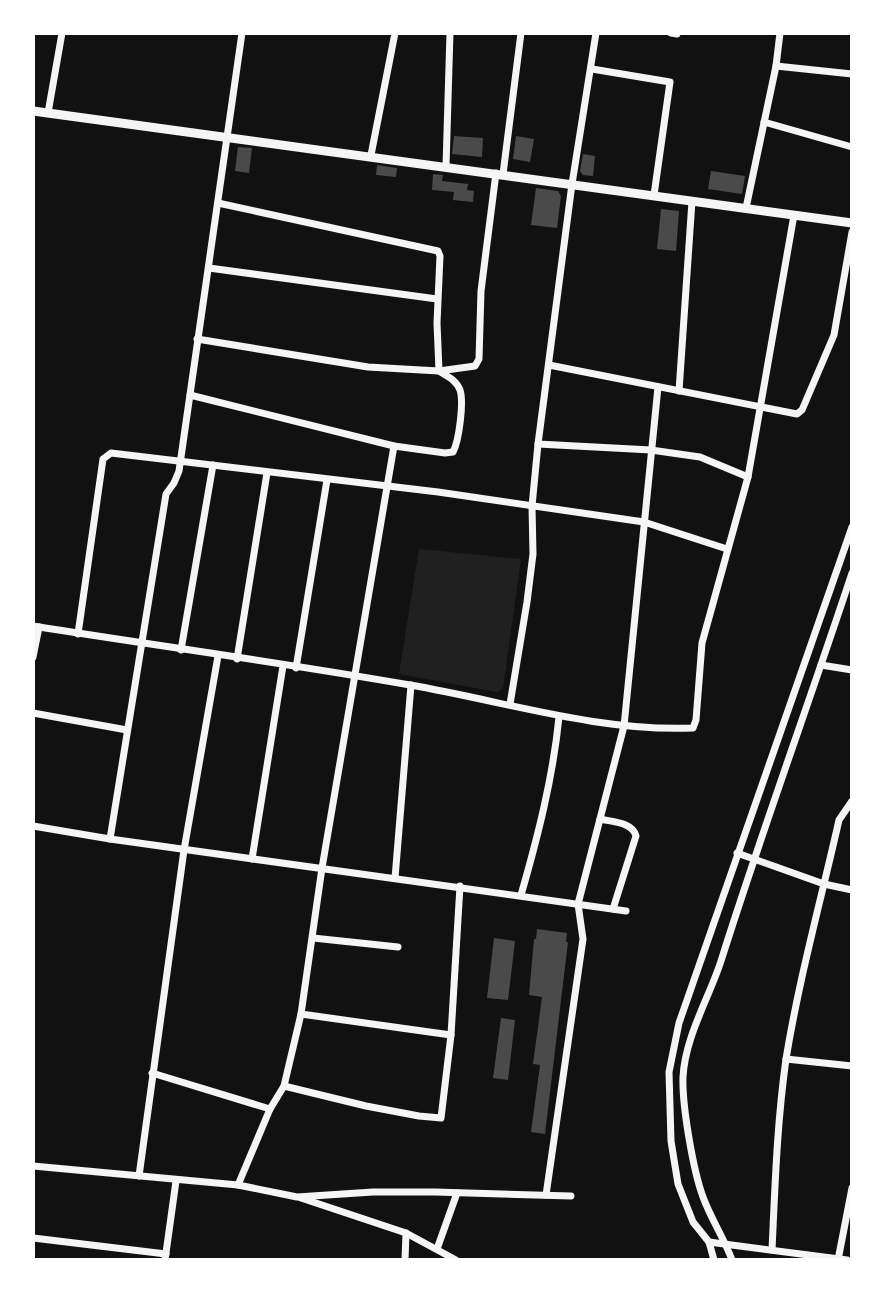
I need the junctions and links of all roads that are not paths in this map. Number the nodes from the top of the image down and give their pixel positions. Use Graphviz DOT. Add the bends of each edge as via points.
graph roads {
  1 [pos="62,33"];
  2 [pos="242,33"];
  3 [pos="395,33"];
  4 [pos="450,33"];
  5 [pos="521,33"];
  6 [pos="596,33"];
  7 [pos="671,33"];
  8 [pos="780,33"];
  9 [pos="677,34"];
  10 [pos="776,66"];
  11 [pos="592,69"];
  12 [pos="852,74"];
  13 [pos="33,111"];
  14 [pos="48,113"];
  15 [pos="764,122"];
  16 [pos="226,138"];
  17 [pos="852,147"];
  18 [pos="371,155"];
  19 [pos="446,166"];
  20 [pos="499,174"];
  21 [pos="572,184"];
  22 [pos="654,195"];
  23 [pos="692,201"];
  24 [pos="218,204"];
  25 [pos="746,208"];
  26 [pos="794,215"];
  27 [pos="852,223"];
  28 [pos="852,232"];
  29 [pos="209,268"];
  30 [pos="437,299"];
  31 [pos="197,339"];
  32 [pos="549,365"];
  33 [pos="439,371"];
  34 [pos="658,387"];
  35 [pos="679,391"];
  36 [pos="190,395"];
  37 [pos="761,407"];
  38 [pos="538,444"];
  39 [pos="394,446"];
  40 [pos="651,450"];
  41 [pos="180,461"];
  42 [pos="213,465"];
  43 [pos="267,473"];
  44 [pos="748,477"];
  45 [pos="327,480"];
  46 [pos="388,486"];
  47 [pos="532,506"];
  48 [pos="644,522"];
  49 [pos="852,527"];
  50 [pos="727,549"];
  51 [pos="852,573"];
  52 [pos="36,626"];
  53 [pos="78,634"];
  54 [pos="143,643"];
  55 [pos="181,650"];
  56 [pos="218,656"];
  57 [pos="33,657"];
  58 [pos="237,659"];
  59 [pos="821,665"];
  60 [pos="282,666"];
  61 [pos="296,668"];
  62 [pos="852,670"];
  63 [pos="355,676"];
  64 [pos="411,685"];
  65 [pos="510,704"];
  66 [pos="33,713"];
  67 [pos="559,717"];
  68 [pos="624,726"];
  69 [pos="127,730"];
  70 [pos="773,756"];
  71 [pos="788,761"];
  72 [pos="852,801"];
  73 [pos="600,819"];
  74 [pos="33,826"];
  75 [pos="110,839"];
  76 [pos="184,849"];
  77 [pos="737,853"];
  78 [pos="753,858"];
  79 [pos="252,859"];
  80 [pos="322,868"];
  81 [pos="395,878"];
  82 [pos="824,884"];
  83 [pos="460,886"];
  84 [pos="852,890"];
  85 [pos="521,895"];
  86 [pos="579,904"];
  87 [pos="613,909"];
  88 [pos="626,911"];
  89 [pos="313,937"];
  90 [pos="398,947"];
  91 [pos="301,1014"];
  92 [pos="451,1035"];
  93 [pos="786,1059"];
  94 [pos="852,1066"];
  95 [pos="668,1072"];
  96 [pos="683,1072"];
  97 [pos="152,1073"];
  98 [pos="284,1086"];
  99 [pos="270,1109"];
  100 [pos="33,1166"];
  101 [pos="139,1176"];
  102 [pos="176,1181"];
  103 [pos="238,1185"];
  104 [pos="852,1188"];
  105 [pos="457,1193"];
  106 [pos="547,1195"];
  107 [pos="297,1196"];
  108 [pos="571,1196"];
  109 [pos="406,1233"];
  110 [pos="33,1238"];
  111 [pos="709,1242"];
  112 [pos="727,1244"];
  113 [pos="437,1249"];
  114 [pos="772,1250"];
  115 [pos="165,1257"];
  116 [pos="838,1259"];
  117 [pos="405,1260"];
  118 [pos="455,1260"];
  119 [pos="714,1260"];
  120 [pos="732,1260"];
  121 [pos="847,1260"];
  1 -- 14 [label="street"];
  2 -- 16 [label="street"];
  3 -- 18 [label="street"];
  4 -- 19 [label="street"];
  5 -- 20 [label="street"];
  6 -- 11 [label="street"];
  7 -- 9 [label="street"];
  8 -- 10 [label="street"];
  10 -- 12 [label="street"];
  10 -- 15 [label="street"];
  11 -- 21 [label="street"];
  11 -- 22 [label="street" via="670,82"];
  13 -- 14 [label="street"];
  14 -- 16 [label="street"];
  15 -- 17 [label="street"];
  15 -- 25 [label="street"];
  16 -- 18 [label="street"];
  16 -- 24 [label="street"];
  18 -- 19 [label="street"];
  19 -- 20 [label="street"];
  20 -- 21 [label="street"];
  20 -- 33 [label="street" via="481,291 479,359 475,366"];
  21 -- 22 [label="street"];
  21 -- 32 [label="street"];
  22 -- 23 [label="street"];
  23 -- 25 [label="street"];
  23 -- 35 [label="street"];
  24 -- 29 [label="street"];
  24 -- 30 [label="street" via="434,248 440,256"];
  25 -- 26 [label="street"];
  26 -- 27 [label="street"];
  26 -- 37 [label="street"];
  28 -- 37 [label="street" via="834,335 802,411 790,414"];
  29 -- 30 [label="street"];
  29 -- 31 [label="street"];
  30 -- 33 [label="street"];
  31 -- 33 [label="street" via="368,367"];
  31 -- 36 [label="street"];
  32 -- 34 [label="street"];
  32 -- 38 [label="street"];
  33 -- 39 [label="street" via="455,381 461,398 453,452"];
  34 -- 35 [label="street"];
  34 -- 40 [label="street"];
  35 -- 37 [label="street"];
  36 -- 39 [label="street"];
  36 -- 41 [label="street"];
  37 -- 44 [label="street"];
  38 -- 40 [label="street"];
  38 -- 47 [label="street"];
  39 -- 46 [label="street"];
  40 -- 44 [label="street" via="700,457"];
  40 -- 48 [label="street"];
  41 -- 42 [label="street"];
  41 -- 53 [label="street" via="111,453 103,459"];
  41 -- 54 [label="street" via="166,494"];
  42 -- 43 [label="street"];
  42 -- 55 [label="street"];
  43 -- 45 [label="street"];
  43 -- 58 [label="street"];
  44 -- 50 [label="street"];
  45 -- 46 [label="street"];
  45 -- 61 [label="street"];
  46 -- 47 [label="street"];
  46 -- 63 [label="street"];
  47 -- 48 [label="street"];
  47 -- 65 [label="street" via="533,554"];
  48 -- 50 [label="street"];
  48 -- 68 [label="street"];
  49 -- 70 [label="street"];
  50 -- 68 [label="street" via="702,643 692,728"];
  51 -- 59 [label="street"];
  52 -- 53 [label="street"];
  52 -- 57 [label="street"];
  53 -- 54 [label="street"];
  54 -- 55 [label="street"];
  54 -- 69 [label="street"];
  55 -- 56 [label="street"];
  56 -- 58 [label="street"];
  56 -- 76 [label="street"];
  58 -- 60 [label="street"];
  59 -- 62 [label="street"];
  59 -- 71 [label="street"];
  60 -- 61 [label="street"];
  60 -- 79 [label="street"];
  61 -- 63 [label="street"];
  63 -- 64 [label="street"];
  63 -- 80 [label="street"];
  64 -- 65 [label="street"];
  64 -- 81 [label="street"];
  65 -- 67 [label="street"];
  66 -- 69 [label="street"];
  67 -- 68 [label="street"];
  67 -- 85 [label="street" via="536,843"];
  68 -- 73 [label="street"];
  69 -- 75 [label="street"];
  70 -- 71 [label="street"];
  70 -- 77 [label="street"];
  71 -- 78 [label="street"];
  72 -- 82 [label="street" via="839,820"];
  73 -- 86 [label="street"];
  73 -- 87 [label="street" via="636,831"];
  74 -- 75 [label="street"];
  75 -- 76 [label="street"];
  76 -- 79 [label="street"];
  76 -- 97 [label="street"];
  77 -- 78 [label="street"];
  77 -- 95 [label="street" via="679,1023"];
  78 -- 82 [label="street"];
  78 -- 96 [label="street"];
  79 -- 80 [label="street"];
  80 -- 81 [label="street"];
  80 -- 89 [label="street"];
  81 -- 83 [label="street"];
  82 -- 84 [label="street"];
  82 -- 93 [label="street"];
  83 -- 85 [label="street"];
  83 -- 92 [label="street"];
  85 -- 86 [label="street"];
  86 -- 87 [label="street"];
  86 -- 106 [label="street" via="583,939"];
  87 -- 88 [label="street"];
  89 -- 90 [label="street"];
  89 -- 91 [label="street"];
  91 -- 92 [label="street"];
  91 -- 98 [label="street"];
  92 -- 98 [label="street" via="441,1118 366,1107"];
  93 -- 94 [label="street"];
  93 -- 114 [label="street"];
  95 -- 96 [label="street"];
  95 -- 111 [label="street" via="678,1184 693,1222"];
  96 -- 112 [label="street" via="698,1180"];
  97 -- 99 [label="street"];
  97 -- 101 [label="street"];
  98 -- 99 [label="street"];
  99 -- 103 [label="street"];
  100 -- 101 [label="street"];
  101 -- 102 [label="street"];
  102 -- 103 [label="street"];
  102 -- 115 [label="street"];
  103 -- 107 [label="street"];
  104 -- 116 [label="street"];
  105 -- 106 [label="street"];
  105 -- 107 [label="street"];
  105 -- 113 [label="street"];
  106 -- 108 [label="street"];
  107 -- 109 [label="street"];
  109 -- 113 [label="street"];
  109 -- 117 [label="street"];
  110 -- 115 [label="street"];
  111 -- 112 [label="street"];
  111 -- 119 [label="street"];
  112 -- 114 [label="street"];
  112 -- 120 [label="street"];
  113 -- 118 [label="street"];
  114 -- 116 [label="street"];
  116 -- 121 [label="street"];
}
